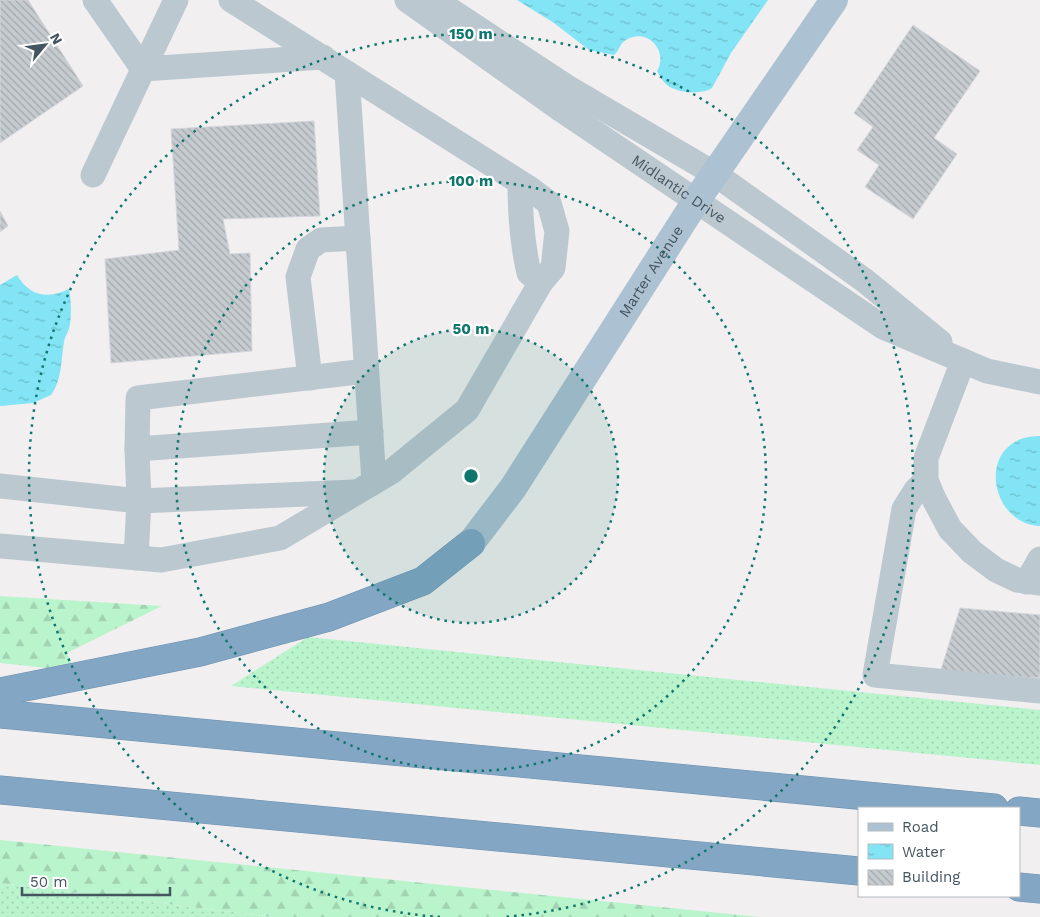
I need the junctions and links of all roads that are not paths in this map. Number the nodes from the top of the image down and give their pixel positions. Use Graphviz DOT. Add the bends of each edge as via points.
graph roads {
  1 [pos="95,0"];
  2 [pos="176,0"];
  3 [pos="231,0"];
  4 [pos="406,0"];
  5 [pos="435,0"];
  6 [pos="834,0"];
  7 [pos="323,57"];
  8 [pos="143,70"];
  9 [pos="347,73"];
  10 [pos="715,174"];
  11 [pos="93,175"];
  12 [pos="520,183"];
  13 [pos="696,202"];
  14 [pos="358,238"];
  15 [pos="542,282"];
  16 [pos="963,361"];
  17 [pos="366,371"];
  18 [pos="310,378"];
  19 [pos="1040,382"];
  20 [pos="371,432"];
  21 [pos="137,449"];
  22 [pos="926,480"];
  23 [pos="0,486"];
  24 [pos="365,487"];
  25 [pos="139,501"];
  26 [pos="471,543"];
  27 [pos="0,546"];
  28 [pos="136,558"];
  29 [pos="1040,558"];
  30 [pos="1033,583"];
  31 [pos="1040,691"];
  32 [pos="0,692"];
  33 [pos="0,714"];
  34 [pos="0,790"];
  35 [pos="983,807"];
  36 [pos="1020,811"];
  37 [pos="1040,813"];
  38 [pos="858,872"];
  39 [pos="1020,887"];
  40 [pos="1040,889"];
  1 -- 8 [label="street"];
  2 -- 8 [label="street"];
  3 -- 7 [label="street"];
  4 -- 13 [label="street, Midlantic Drive"];
  5 -- 10 [label="street, Midlantic Drive" via="566,87"];
  6 -- 10 [label="main road, Marter Avenue"];
  7 -- 8 [label="street"];
  7 -- 9 [label="street"];
  8 -- 11 [label="street"];
  9 -- 12 [label="street"];
  9 -- 14 [label="street"];
  10 -- 13 [label="main road, Marter Avenue"];
  10 -- 16 [label="street, Midlantic Drive" via="864,280"];
  12 -- 15 [label="street" via="523,248 529,273"];
  12 -- 15 [label="street" via="550,203 557,231 553,268"];
  13 -- 16 [label="street, Midlantic Drive" via="883,327"];
  13 -- 26 [label="main road, Marter Avenue" via="513,488"];
  14 -- 17 [label="street"];
  14 -- 18 [label="street" via="321,240 308,248 298,277"];
  15 -- 24 [label="street" via="467,410 391,472"];
  16 -- 19 [label="street, Midlantic Drive" via="987,371"];
  16 -- 22 [label="street" via="926,458"];
  17 -- 18 [label="street"];
  17 -- 20 [label="street"];
  18 -- 21 [label="street" via="138,398"];
  20 -- 21 [label="street"];
  20 -- 24 [label="street"];
  21 -- 25 [label="street"];
  22 -- 30 [label="street" via="950,529 972,552 996,570"];
  22 -- 31 [label="street" via="904,510 875,675"];
  23 -- 25 [label="street"];
  24 -- 25 [label="street"];
  24 -- 28 [label="street" via="280,538 161,560"];
  25 -- 28 [label="street"];
  26 -- 32 [label="highway" via="423,581 329,617 200,652"];
  27 -- 28 [label="street"];
  29 -- 30 [label="street"];
  33 -- 35 [label="highway"];
  34 -- 38 [label="highway"];
  36 -- 37 [label="highway"];
  39 -- 40 [label="highway"];
}
